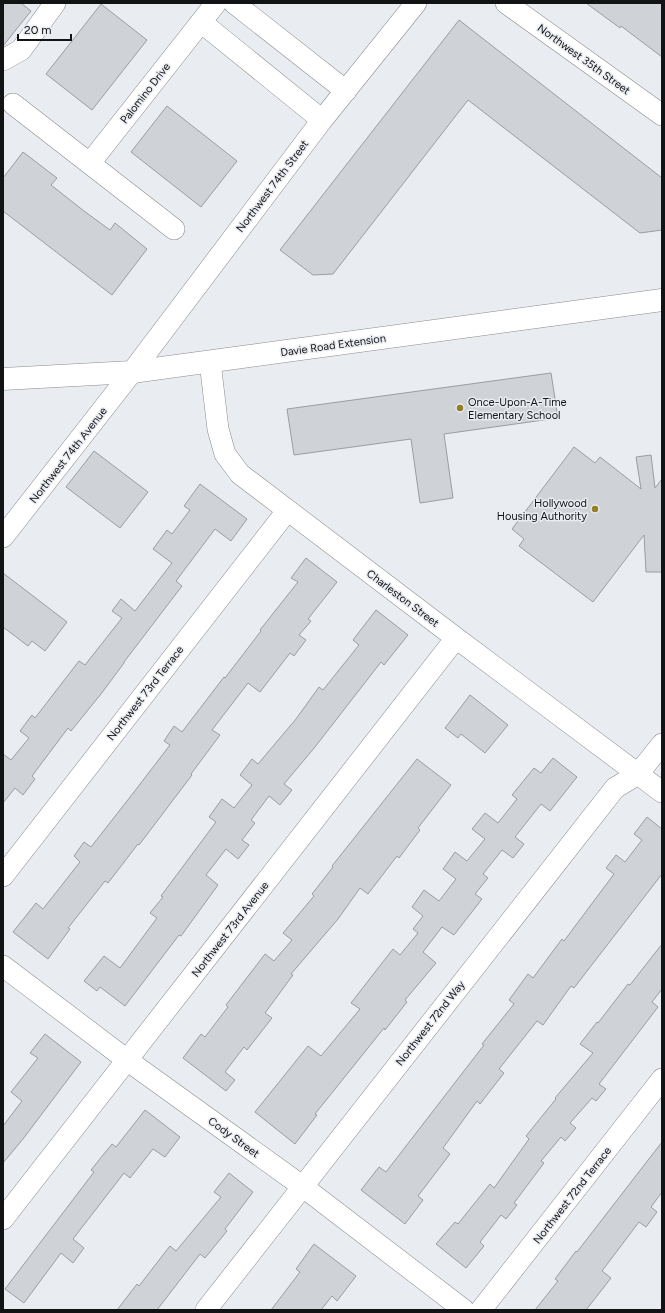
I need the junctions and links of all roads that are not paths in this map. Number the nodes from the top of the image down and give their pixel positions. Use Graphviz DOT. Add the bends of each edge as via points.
graph roads {
  1 [pos="55,3"];
  2 [pos="216,3"];
  3 [pos="234,3"];
  4 [pos="416,3"];
  5 [pos="506,3"];
  6 [pos="200,22"];
  7 [pos="3,60"];
  8 [pos="346,90"];
  9 [pos="13,104"];
  10 [pos="662,115"];
  11 [pos="322,120"];
  12 [pos="90,163"];
  13 [pos="174,229"];
  14 [pos="662,300"];
  15 [pos="210,362"];
  16 [pos="132,372"];
  17 [pos="3,379"];
  18 [pos="287,511"];
  19 [pos="3,537"];
  20 [pos="456,638"];
  21 [pos="662,744"];
  22 [pos="638,774"];
  23 [pos="662,792"];
  24 [pos="3,876"];
  25 [pos="3,966"];
  26 [pos="127,1060"];
  27 [pos="662,1079"];
  28 [pos="302,1186"];
  29 [pos="3,1218"];
  30 [pos="206,1310"];
  31 [pos="464,1310"];
  32 [pos="482,1310"];
  1 -- 7 [label="street" via="21,50"];
  2 -- 6 [label="street, Palomino Drive"];
  3 -- 8 [label="street"];
  4 -- 8 [label="street, Northwest 74th Street"];
  5 -- 10 [label="street, Northwest 35th Street"];
  6 -- 11 [label="street"];
  6 -- 12 [label="street, Palomino Drive"];
  8 -- 11 [label="street, Northwest 74th Street"];
  9 -- 12 [label="street"];
  11 -- 16 [label="street, Northwest 74th Street"];
  12 -- 13 [label="street"];
  14 -- 15 [label="main road, Davie Road Extension"];
  15 -- 16 [label="main road, Davie Road Extension"];
  15 -- 18 [label="street, Charleston Street" via="218,429 225,454 240,474"];
  16 -- 17 [label="main road, Davie Road Extension"];
  16 -- 19 [label="street, Northwest 74th Avenue"];
  18 -- 20 [label="street, Charleston Street"];
  18 -- 24 [label="street, Northwest 73rd Terrace"];
  20 -- 22 [label="street, Charleston Street"];
  20 -- 26 [label="street, Northwest 73rd Avenue"];
  21 -- 22 [label="street, Northwest 72nd Way"];
  22 -- 23 [label="street, Charleston Street"];
  22 -- 28 [label="street, Northwest 72nd Way" via="615,788"];
  25 -- 26 [label="street, Cody Street"];
  26 -- 28 [label="street, Cody Street"];
  26 -- 29 [label="street, Northwest 73rd Avenue"];
  27 -- 32 [label="street, Northwest 72nd Terrace"];
  28 -- 30 [label="street, Northwest 72nd Way"];
  28 -- 31 [label="street, Cody Street"];
}
